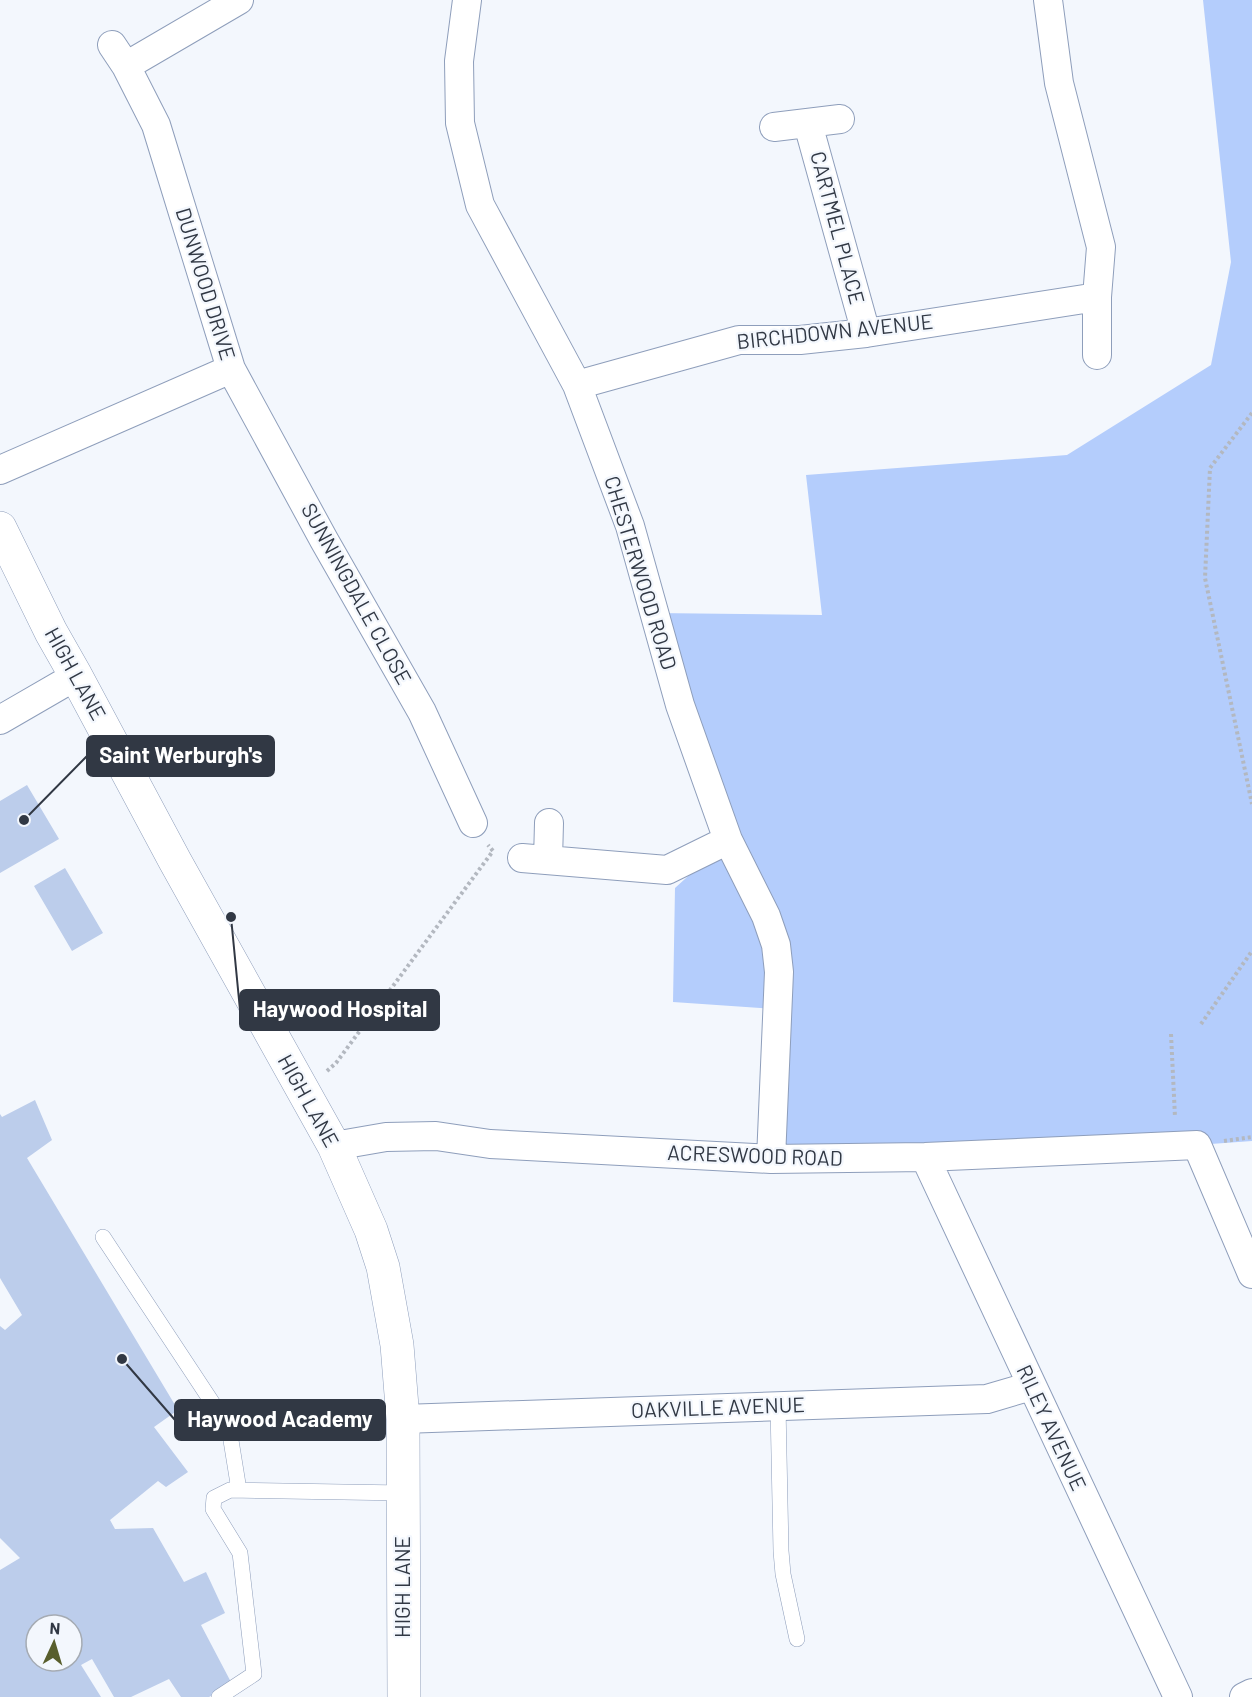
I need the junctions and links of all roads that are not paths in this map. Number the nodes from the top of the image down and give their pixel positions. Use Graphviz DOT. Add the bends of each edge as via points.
graph roads {
  1 [pos="239,0"];
  2 [pos="467,0"];
  3 [pos="1048,0"];
  4 [pos="840,119"];
  5 [pos="808,124"];
  6 [pos="774,127"];
  7 [pos="1097,297"];
  8 [pos="866,333"];
  9 [pos="1097,355"];
  10 [pos="231,369"];
  11 [pos="577,385"];
  12 [pos="0,470"];
  13 [pos="0,528"];
  14 [pos="76,676"];
  15 [pos="0,720"];
  16 [pos="473,823"];
  17 [pos="549,823"];
  18 [pos="728,840"];
  19 [pos="334,1146"];
  20 [pos="925,1157"];
  21 [pos="771,1159"];
  22 [pos="103,1237"];
  23 [pos="1252,1274"];
  24 [pos="1031,1386"];
  25 [pos="778,1406"];
  26 [pos="403,1419"];
  27 [pos="239,1490"];
  28 [pos="403,1493"];
  29 [pos="797,1639"];
  30 [pos="1252,1693"];
  31 [pos="219,1697"];
  32 [pos="404,1697"];
  33 [pos="1178,1697"];
  34 [pos="1244,1697"];
  1 -- 10 [label="street, DUNWOOD DRIVE" via="119,56 156,125"];
  2 -- 11 [label="street, CHESTERWOOD ROAD" via="459,61 460,123 480,205"];
  3 -- 7 [label="street" via="1059,83 1101,247"];
  4 -- 5 [label="street, CARTMEL PLACE"];
  5 -- 6 [label="street, CARTMEL PLACE"];
  5 -- 8 [label="street, CARTMEL PLACE"];
  7 -- 8 [label="street, BIRCHDOWN AVENUE"];
  7 -- 9 [label="street"];
  8 -- 11 [label="street, BIRCHDOWN AVENUE" via="800,340 739,340"];
  10 -- 12 [label="street, DUNWOOD DRIVE"];
  10 -- 16 [label="street, SUNNINGDALE CLOSE" via="422,712"];
  11 -- 18 [label="street, CHESTERWOOD ROAD" via="630,526 680,705"];
  13 -- 14 [label="main road, HIGH LANE"];
  14 -- 15 [label="street"];
  14 -- 19 [label="main road, HIGH LANE"];
  17 -- 18 [label="street" via="535,859 668,870"];
  18 -- 21 [label="street, CHESTERWOOD ROAD" via="776,945 779,972"];
  19 -- 21 [label="street, ACRESWOOD ROAD" via="386,1137 436,1136 490,1144"];
  19 -- 26 [label="main road, HIGH LANE" via="383,1267 397,1345"];
  20 -- 21 [label="street, ACRESWOOD ROAD"];
  20 -- 23 [label="street, ACRESWOOD ROAD" via="1197,1145"];
  20 -- 24 [label="street, RILEY AVENUE"];
  22 -- 27 [label="lane" via="229,1428"];
  24 -- 25 [label="street, OAKVILLE AVENUE" via="987,1399"];
  24 -- 33 [label="street, RILEY AVENUE"];
  25 -- 26 [label="street, OAKVILLE AVENUE"];
  25 -- 29 [label="lane" via="781,1551"];
  26 -- 28 [label="main road, HIGH LANE"];
  27 -- 28 [label="lane"];
  27 -- 31 [label="lane" via="214,1498 213,1509 240,1553 254,1674"];
  28 -- 32 [label="main road, HIGH LANE"];
  30 -- 34 [label="street"];
}
